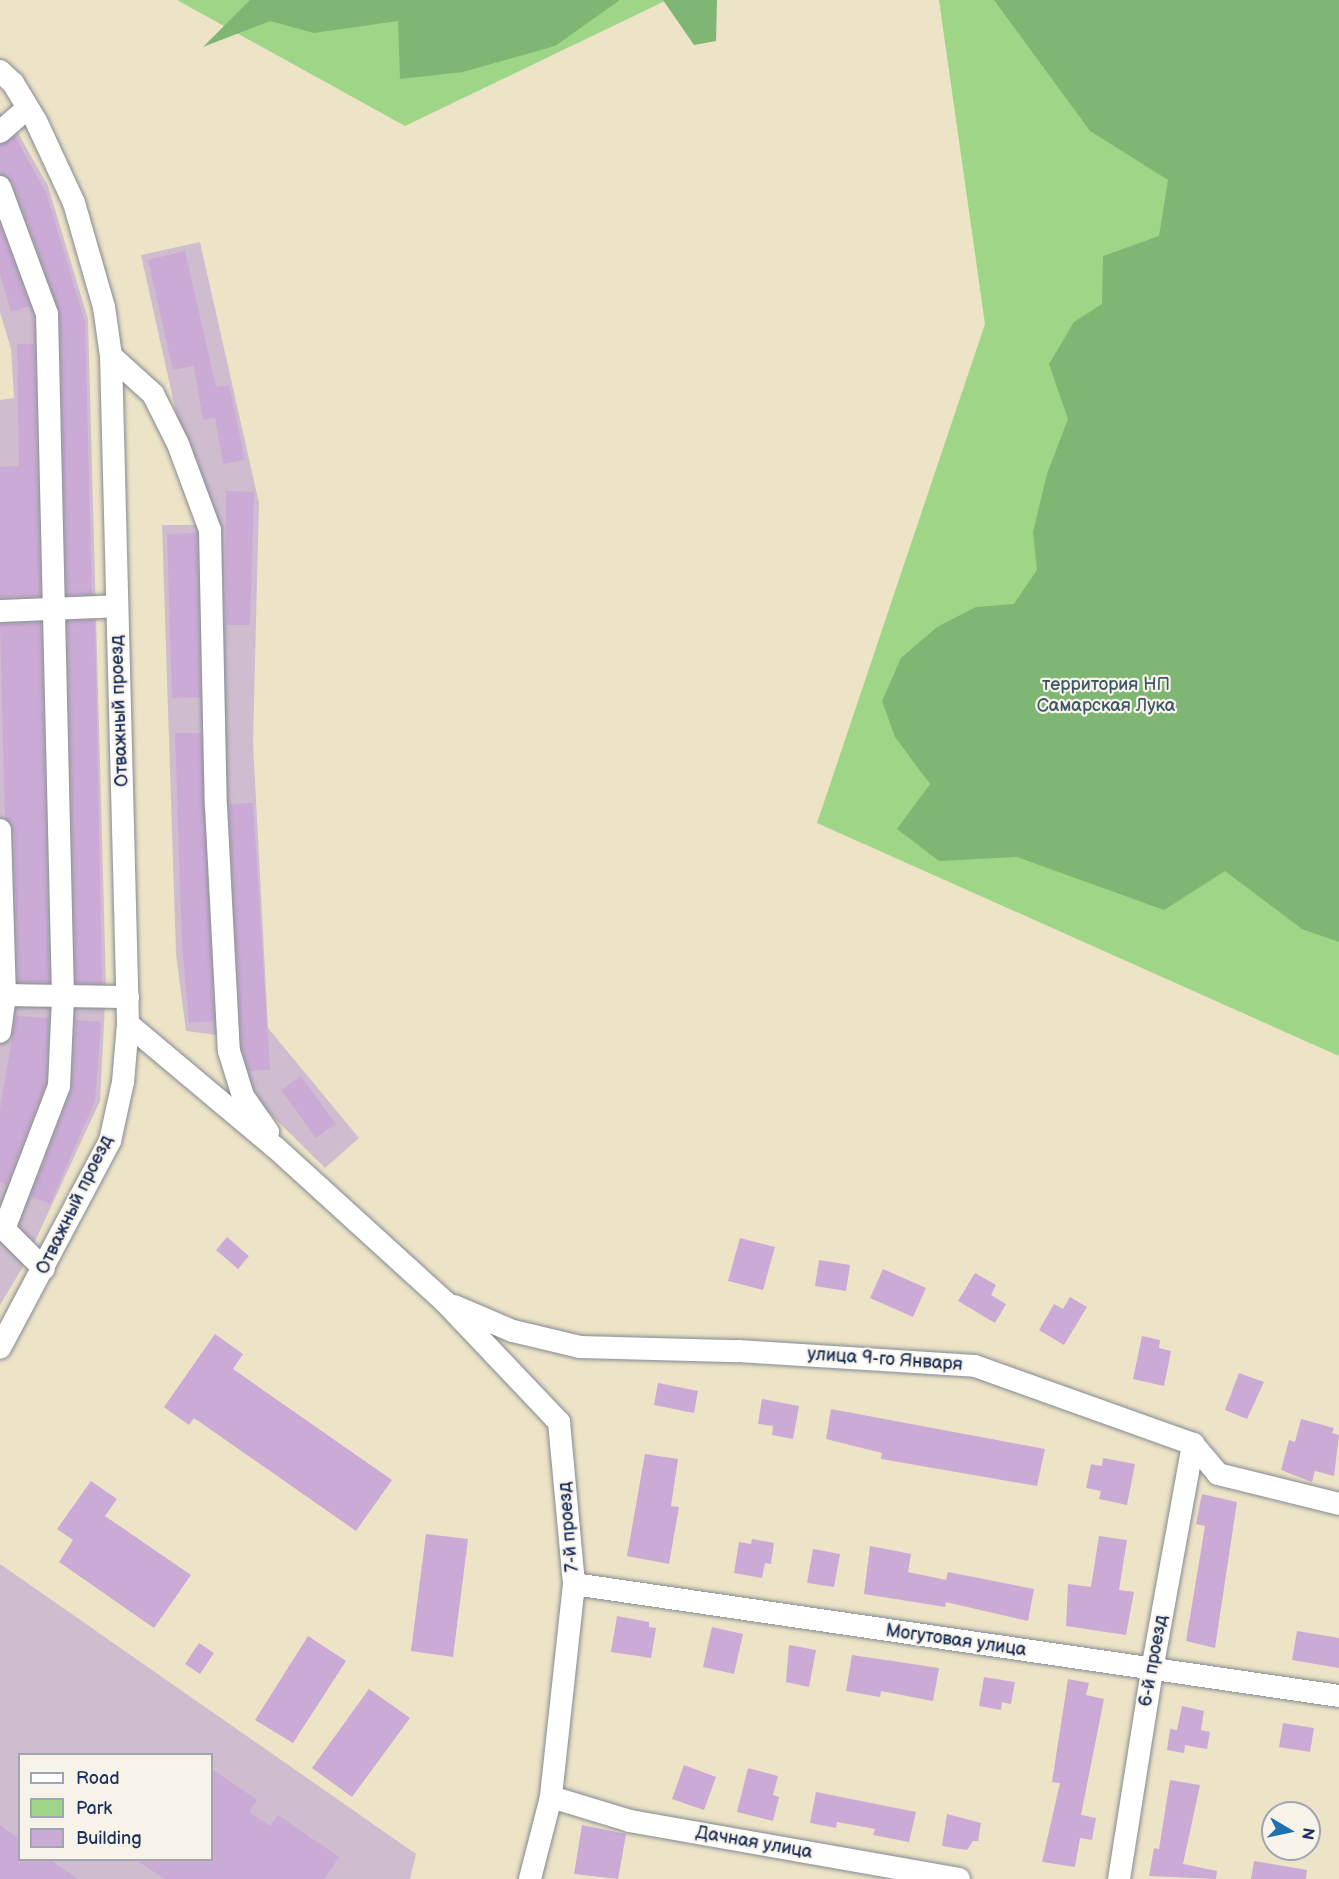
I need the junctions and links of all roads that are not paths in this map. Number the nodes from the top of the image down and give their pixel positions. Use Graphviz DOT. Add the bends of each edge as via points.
graph roads {
  1 [pos="0,71"];
  2 [pos="26,109"];
  3 [pos="0,132"];
  4 [pos="0,187"];
  5 [pos="111,356"];
  6 [pos="117,606"];
  7 [pos="55,609"];
  8 [pos="0,611"];
  9 [pos="0,830"];
  10 [pos="3,995"];
  11 [pos="128,997"];
  12 [pos="63,998"];
  13 [pos="129,1024"];
  14 [pos="0,1032"];
  15 [pos="276,1148"];
  16 [pos="2,1227"];
  17 [pos="44,1269"];
  18 [pos="445,1302"];
  19 [pos="0,1348"];
  20 [pos="1193,1444"];
  21 [pos="1339,1504"];
  22 [pos="574,1584"];
  23 [pos="1152,1670"];
  24 [pos="1339,1696"];
  25 [pos="551,1797"];
  26 [pos="530,1879"];
  27 [pos="960,1879"];
  28 [pos="1119,1879"];
  1 -- 2 [label="street, Отважный проезд" via="12,83"];
  2 -- 3 [label="street"];
  2 -- 5 [label="street, Отважный проезд" via="57,160 74,203 104,307"];
  4 -- 7 [label="street" via="47,314"];
  5 -- 6 [label="street, Отважный проезд"];
  5 -- 15 [label="street" via="153,394 178,444 210,530 216,806 229,1051 243,1095"];
  6 -- 7 [label="street"];
  6 -- 11 [label="street, Отважный проезд"];
  7 -- 8 [label="street"];
  7 -- 12 [label="street"];
  9 -- 10 [label="street"];
  10 -- 12 [label="street"];
  10 -- 14 [label="street"];
  11 -- 12 [label="street"];
  11 -- 13 [label="street, Отважный проезд"];
  12 -- 16 [label="street" via="59,1086"];
  13 -- 15 [label="street"];
  13 -- 17 [label="street, Отважный проезд" via="110,1141"];
  15 -- 18 [label="street, 7-й проезд"];
  16 -- 17 [label="street"];
  17 -- 19 [label="street, Отважный проезд"];
  18 -- 20 [label="street, улица 9-го Января" via="513,1331 580,1347 738,1351 975,1366"];
  18 -- 22 [label="street, 7-й проезд" via="559,1422"];
  20 -- 21 [label="street" via="1218,1474"];
  20 -- 23 [label="street, 6-й проезд"];
  22 -- 23 [label="street, Могутовая улица"];
  22 -- 25 [label="street, 7-й проезд"];
  23 -- 24 [label="street, Могутовая улица"];
  23 -- 28 [label="street, 6-й проезд"];
  25 -- 26 [label="street, 7-й проезд"];
  25 -- 27 [label="street, Дачная улица" via="630,1821"];
}
